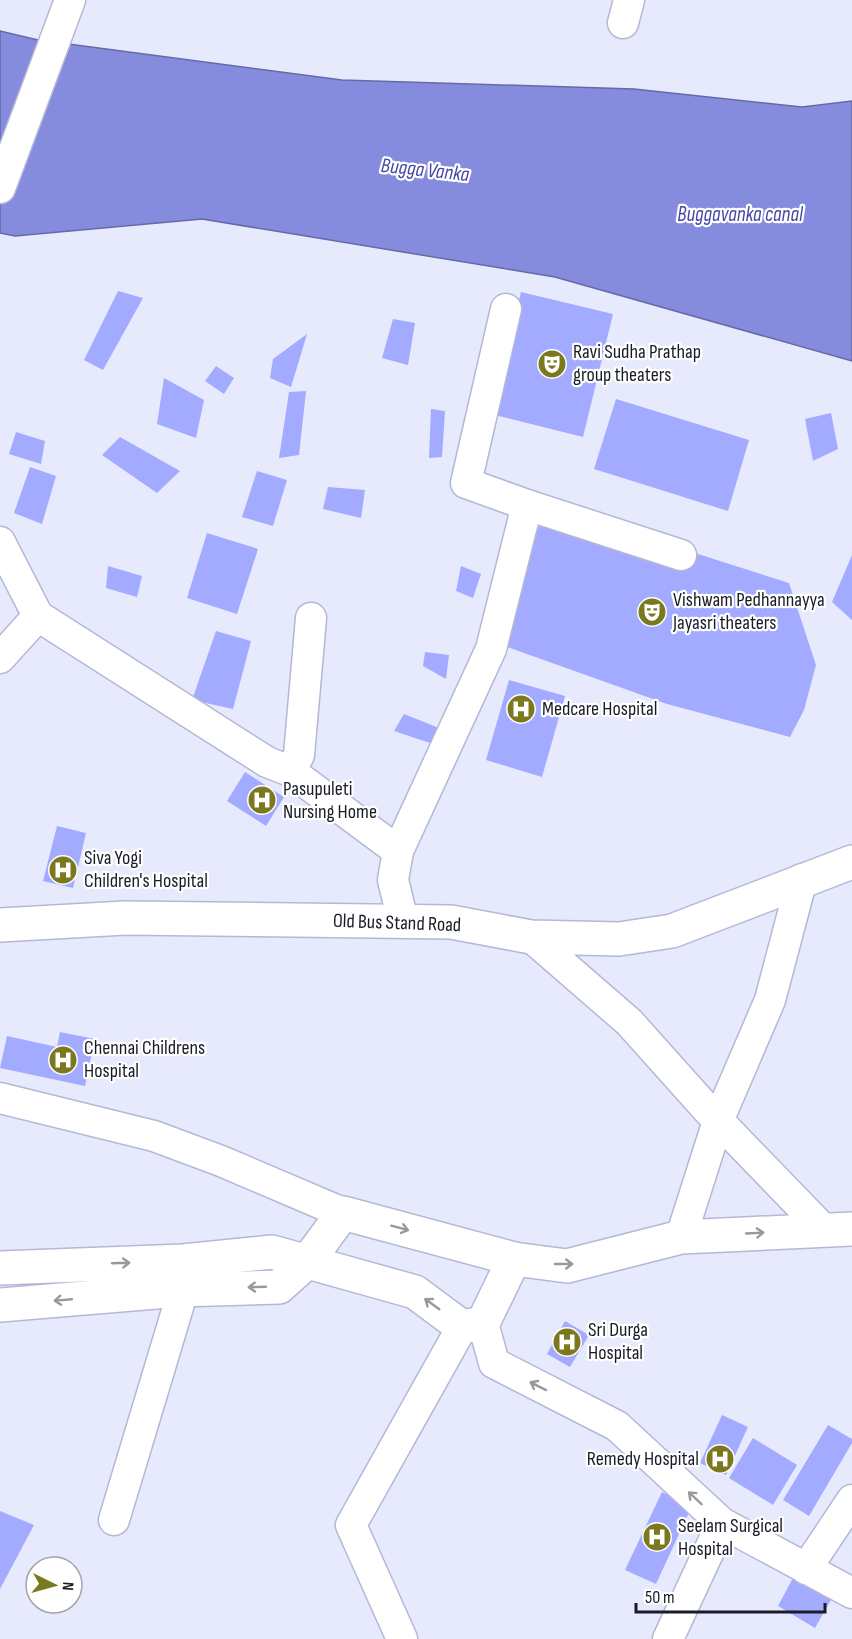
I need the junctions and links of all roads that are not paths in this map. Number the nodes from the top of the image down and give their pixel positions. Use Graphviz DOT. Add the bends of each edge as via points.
graph roads {
  1 [pos="70,0"];
  2 [pos="0,188"];
  3 [pos="506,309"];
  4 [pos="527,506"];
  5 [pos="0,542"];
  6 [pos="681,555"];
  7 [pos="38,616"];
  8 [pos="311,618"];
  9 [pos="0,658"];
  10 [pos="290,771"];
  11 [pos="398,851"];
  12 [pos="852,862"];
  13 [pos="802,879"];
  14 [pos="403,921"];
  15 [pos="0,925"];
  16 [pos="531,937"];
  17 [pos="0,1098"];
  18 [pos="718,1121"];
  19 [pos="343,1213"];
  20 [pos="838,1230"];
  21 [pos="681,1236"];
  22 [pos="514,1259"];
  23 [pos="307,1262"];
  24 [pos="0,1269"];
  25 [pos="181,1275"];
  26 [pos="0,1305"];
  27 [pos="472,1325"];
  28 [pos="852,1500"];
  29 [pos="114,1520"];
  30 [pos="722,1523"];
  31 [pos="806,1569"];
  32 [pos="852,1593"];
  33 [pos="402,1639"];
  34 [pos="668,1639"];
  1 -- 2 [label="street"];
  3 -- 4 [label="street" via="466,483"];
  4 -- 6 [label="street"];
  4 -- 11 [label="street" via="491,649"];
  5 -- 7 [label="street"];
  7 -- 9 [label="street"];
  7 -- 10 [label="street" via="267,762"];
  8 -- 10 [label="street" via="299,755"];
  10 -- 11 [label="street"];
  11 -- 14 [label="street" via="393,880"];
  12 -- 13 [label="main road, Old Bus Stand Road"];
  13 -- 16 [label="main road, Old Bus Stand Road" via="672,931 620,939"];
  13 -- 18 [label="street" via="770,1000"];
  14 -- 15 [label="main road, Old Bus Stand Road" via="125,918"];
  14 -- 16 [label="main road, Old Bus Stand Road" via="451,922"];
  16 -- 18 [label="street" via="629,1022"];
  17 -- 19 [label="street" via="154,1136"];
  18 -- 20 [label="street"];
  18 -- 21 [label="street"];
  19 -- 22 [label="main road, one-way"];
  19 -- 23 [label="main road"];
  21 -- 20 [label="main road, one-way"];
  22 -- 21 [label="main road, one-way" via="567,1266"];
  22 -- 27 [label="main road"];
  23 -- 25 [label="main road" via="272,1252"];
  27 -- 23 [label="main road, one-way" via="415,1292"];
  24 -- 25 [label="main road, one-way"];
  25 -- 26 [label="main road, one-way"];
  25 -- 29 [label="street" via="179,1304"];
  30 -- 27 [label="street, one-way" via="617,1426 494,1363"];
  27 -- 33 [label="street" via="351,1525"];
  28 -- 31 [label="street"];
  30 -- 31 [label="street"];
  30 -- 34 [label="street"];
  31 -- 32 [label="street"];
}
